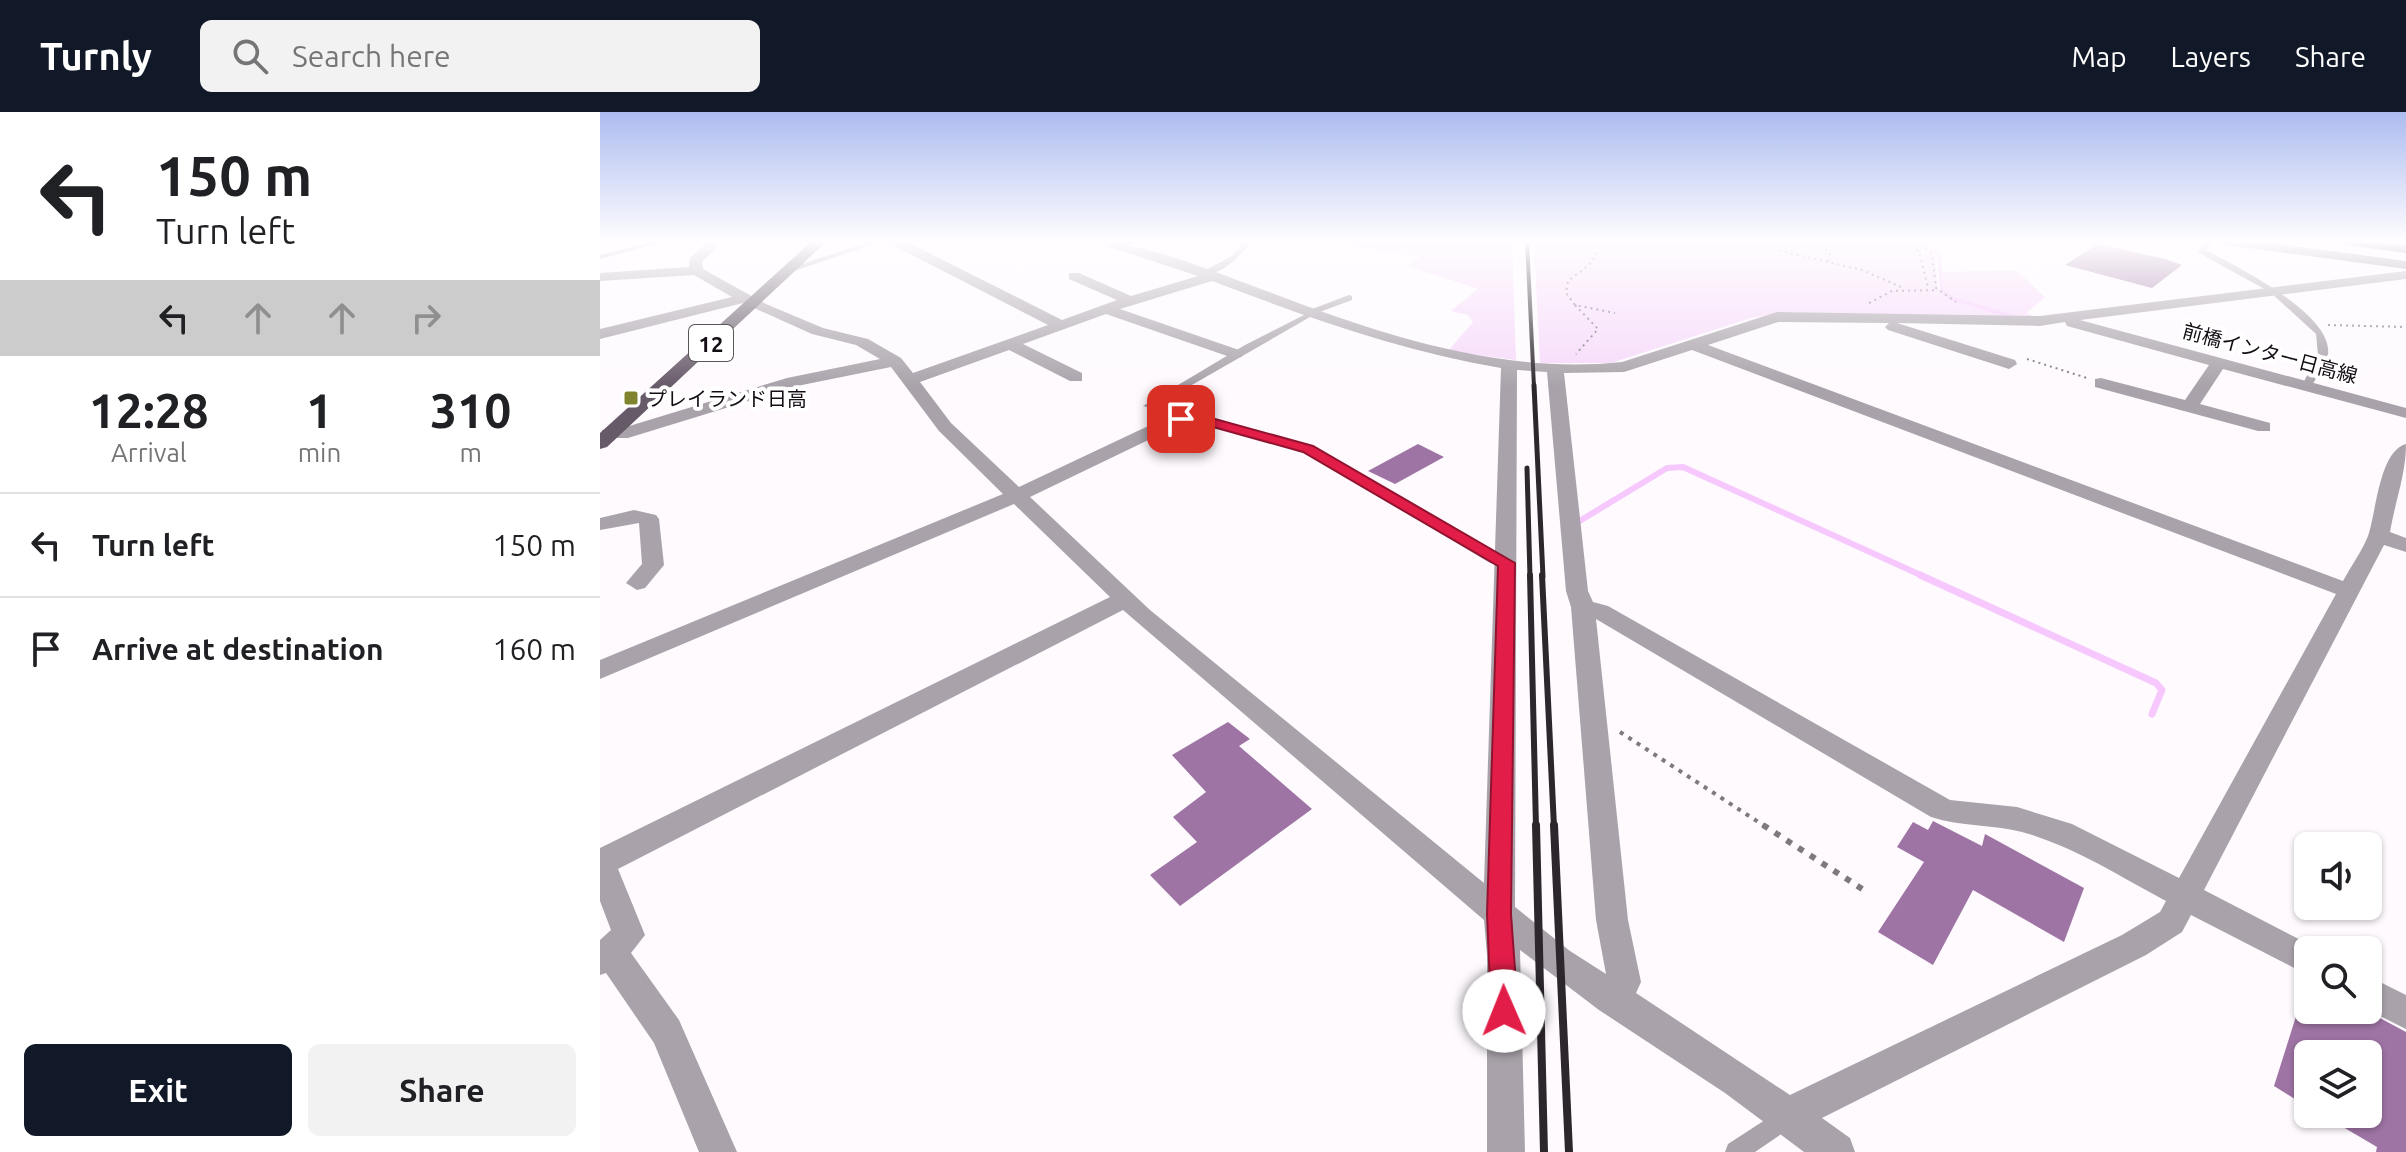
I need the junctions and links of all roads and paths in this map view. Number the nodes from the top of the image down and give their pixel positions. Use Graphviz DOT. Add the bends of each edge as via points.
graph roads {
  1 [pos="729,290"];
  2 [pos="765,290"];
  3 [pos="983,290"];
  4 [pos="1104,290"];
  5 [pos="1165,290"];
  6 [pos="1247,290"];
  7 [pos="1567,290"];
  8 [pos="1896,290"];
  9 [pos="1938,290"];
  10 [pos="2271,290"];
  11 [pos="2302,290"];
  12 [pos="2277,293"];
  13 [pos="1349,298"];
  14 [pos="750,301"];
  15 [pos="1130,301"];
  16 [pos="1962,304"];
  17 [pos="1575,305"];
  18 [pos="1106,309"];
  19 [pos="1615,313"];
  20 [pos="1869,313"];
  21 [pos="1311,314"];
  22 [pos="2062,319"];
  23 [pos="1061,325"];
  24 [pos="2314,325"];
  25 [pos="2406,327"];
  26 [pos="600,334"];
  27 [pos="1691,344"];
  28 [pos="1012,345"];
  29 [pos="1236,354"];
  30 [pos="1565,362"];
  31 [pos="2219,362"];
  32 [pos="1509,364"];
  33 [pos="2009,364"];
  34 [pos="903,370"];
  35 [pos="1076,377"];
  36 [pos="2101,383"];
  37 [pos="2307,385"];
  38 [pos="2190,407"];
  39 [pos="2406,413"];
  40 [pos="1186,415"];
  41 [pos="2264,427"];
  42 [pos="605,439"];
  43 [pos="2406,450"];
  44 [pos="1016,496"];
  45 [pos="600,524"];
  46 [pos="2392,541"];
  47 [pos="1507,563"];
  48 [pos="637,583"];
  49 [pos="2349,591"];
  50 [pos="1125,599"];
  51 [pos="1583,607"];
  52 [pos="600,670"];
  53 [pos="1593,722"];
  54 [pos="600,862"];
  55 [pos="1867,892"];
  56 [pos="2187,894"];
  57 [pos="1499,914"];
  58 [pos="2294,952"];
  59 [pos="606,956"];
  60 [pos="1611,999"];
  61 [pos="2382,1000"];
  62 [pos="2406,1013"];
  63 [pos="1787,1116"];
  64 [pos="718,1152"];
  65 [pos="1506,1152"];
  66 [pos="1736,1152"];
  67 [pos="1836,1152"];
  1 -- 14 [label="street"];
  2 -- 14 [label="main road, 12"];
  3 -- 23 [label="street"];
  4 -- 15 [label="street"];
  5 -- 15 [label="street"];
  6 -- 21 [label="street, 前橋インター日高線"];
  7 -- 17 [label="path"];
  8 -- 20 [label="path" via="1869,301"];
  9 -- 16 [label="path"];
  10 -- 12 [label="lane"];
  11 -- 12 [label="street"];
  12 -- 22 [label="street"];
  12 -- 24 [label="lane"];
  13 -- 21 [label="lane"];
  14 -- 26 [label="street"];
  14 -- 34 [label="street" via="818,331 862,342"];
  14 -- 42 [label="main road, 12"];
  15 -- 18 [label="street"];
  17 -- 19 [label="path"];
  17 -- 30 [label="path" via="1598,329"];
  18 -- 23 [label="street"];
  18 -- 29 [label="street"];
  20 -- 22 [label="street, 前橋インター日高線" via="2010,322"];
  20 -- 27 [label="street, 前橋インター日高線" via="1777,317"];
  20 -- 33 [label="street"];
  21 -- 29 [label="lane"];
  21 -- 32 [label="street, 前橋インター日高線" via="1448,354"];
  22 -- 31 [label="street, 前橋インター日高線"];
  23 -- 28 [label="street"];
  24 -- 25 [label="path"];
  24 -- 37 [label="lane" via="2323,339 2323,355"];
  27 -- 30 [label="street, 前橋インター日高線" via="1618,368"];
  27 -- 49 [label="street"];
  28 -- 34 [label="street"];
  28 -- 35 [label="street"];
  29 -- 40 [label="lane" via="1147,404"];
  30 -- 32 [label="street, 前橋インター日高線"];
  30 -- 51 [label="street" via="1577,591"];
  31 -- 37 [label="street, 前橋インター日高線"];
  31 -- 38 [label="street"];
  32 -- 47 [label="street"];
  33 -- 36 [label="path" via="2025,358"];
  34 -- 42 [label="street" via="808,378"];
  34 -- 44 [label="street" via="945,427"];
  36 -- 38 [label="street"];
  37 -- 39 [label="street, 前橋インター日高線"];
  38 -- 41 [label="street"];
  40 -- 44 [label="street"];
  40 -- 47 [label="lane" via="1308,449"];
  43 -- 46 [label="street" via="2387,488"];
  44 -- 50 [label="street"];
  44 -- 52 [label="street"];
  45 -- 48 [label="street" via="634,516 649,519 653,565"];
  46 -- 49 [label="street"];
  47 -- 57 [label="street"];
  49 -- 56 [label="street"];
  50 -- 54 [label="street"];
  50 -- 57 [label="street"];
  51 -- 53 [label="street"];
  51 -- 56 [label="street" via="1600,611 1941,809 2017,819 2062,832"];
  53 -- 55 [label="path" via="1610,725"];
  53 -- 60 [label="street" via="1612,920 1624,982"];
  54 -- 59 [label="street" via="629,929"];
  56 -- 58 [label="street"];
  56 -- 63 [label="street" via="2171,922 2134,945"];
  57 -- 60 [label="street"];
  57 -- 65 [label="street"];
  59 -- 64 [label="street" via="667,1032"];
  60 -- 63 [label="street"];
  61 -- 62 [label="street"];
  63 -- 66 [label="lane"];
  63 -- 67 [label="street"];
}
